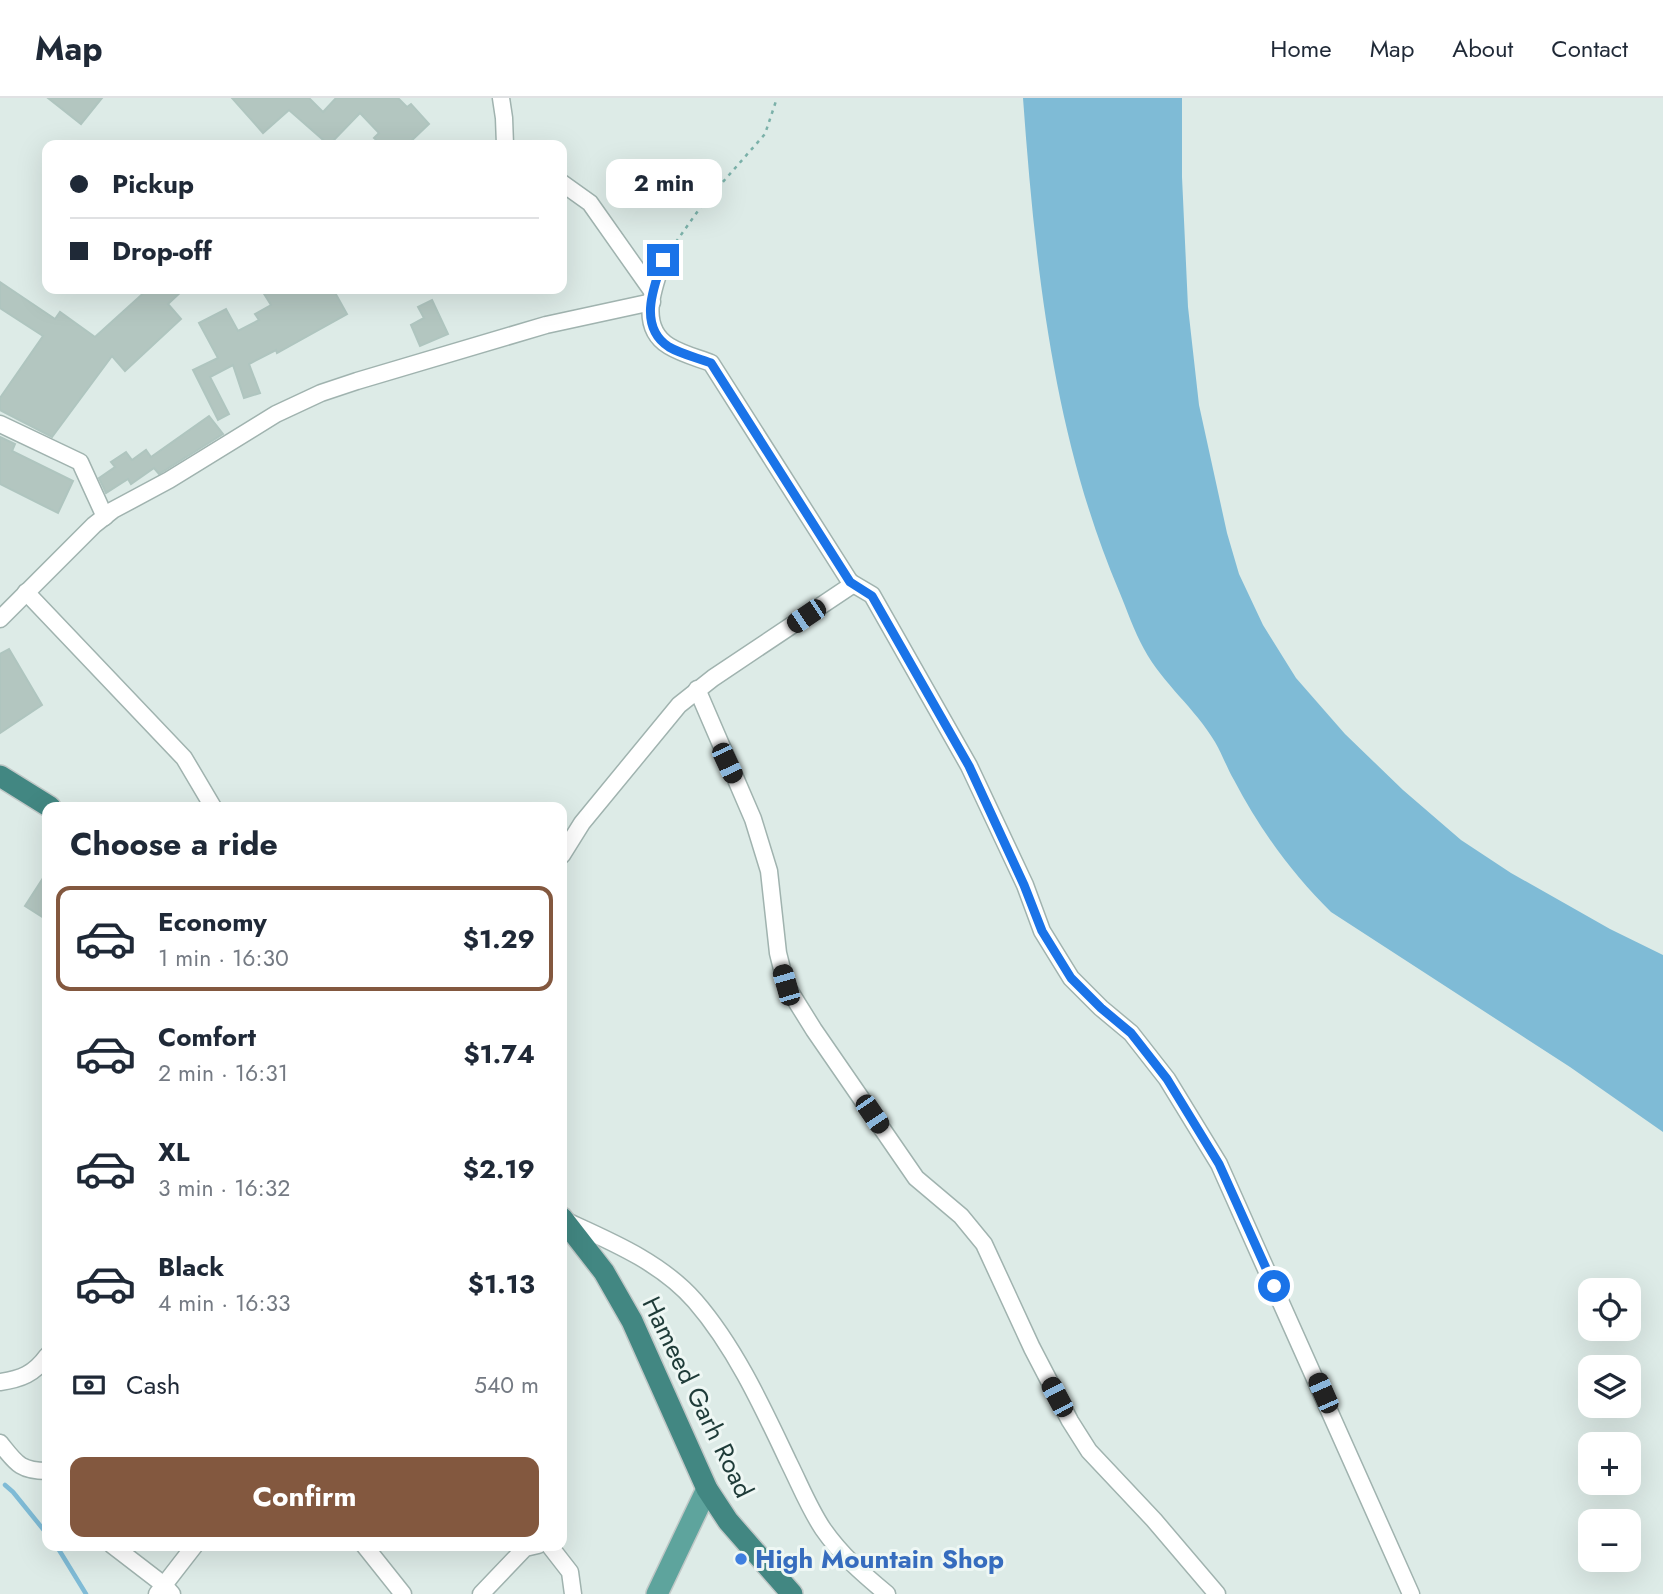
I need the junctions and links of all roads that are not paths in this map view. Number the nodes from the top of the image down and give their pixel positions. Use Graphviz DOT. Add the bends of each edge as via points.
graph roads {
  1 [pos="500,98"];
  2 [pos="505,140"];
  3 [pos="567,186"];
  4 [pos="663,260"];
  5 [pos="652,296"];
  6 [pos="0,424"];
  7 [pos="105,517"];
  8 [pos="850,582"];
  9 [pos="26,592"];
  10 [pos="0,619"];
  11 [pos="697,690"];
  12 [pos="0,776"];
  13 [pos="42,802"];
  14 [pos="210,802"];
  15 [pos="567,847"];
  16 [pos="567,1220"];
  17 [pos="567,1224"];
  18 [pos="42,1363"];
  19 [pos="0,1382"];
  20 [pos="0,1443"];
  21 [pos="42,1471"];
  22 [pos="707,1489"];
  23 [pos="119,1551"];
  24 [pos="191,1551"];
  25 [pos="369,1551"];
  26 [pos="522,1551"];
  27 [pos="553,1551"];
  28 [pos="164,1591"];
  29 [pos="402,1594"];
  30 [pos="481,1594"];
  31 [pos="573,1594"];
  32 [pos="657,1594"];
  33 [pos="792,1594"];
  34 [pos="887,1594"];
  35 [pos="1217,1594"];
  36 [pos="1410,1594"];
  1 -- 2 [label="street"];
  3 -- 5 [label="street" via="590,202"];
  4 -- 5 [label="street"];
  5 -- 7 [label="street" via="321,393 276,414"];
  5 -- 8 [label="street" via="650,320 658,338 711,363"];
  6 -- 7 [label="street" via="80,462"];
  7 -- 9 [label="street"];
  8 -- 11 [label="street" via="852,585"];
  8 -- 36 [label="street" via="872,596 969,766 1042,931 1071,978 1131,1033 1167,1079 1219,1164"];
  9 -- 10 [label="street"];
  9 -- 14 [label="street" via="184,758"];
  11 -- 15 [label="street" via="658,729"];
  11 -- 35 [label="street" via="753,819 769,871 786,985 916,1178 961,1216 984,1244 1032,1348 1089,1451"];
  12 -- 13 [label="highway"];
  16 -- 34 [label="street" via="665,1273 695,1301 737,1363 823,1530 849,1562"];
  17 -- 22 [label="highway, Hameed Garh Road" via="604,1272 632,1321"];
  18 -- 19 [label="street" via="20,1379"];
  20 -- 21 [label="street" via="28,1471"];
  22 -- 32 [label="main road"];
  22 -- 33 [label="highway, Hameed Garh Road" via="728,1521"];
  23 -- 28 [label="street"];
  24 -- 28 [label="street"];
  25 -- 29 [label="street"];
  26 -- 30 [label="street"];
  27 -- 31 [label="street" via="570,1572"];
}
